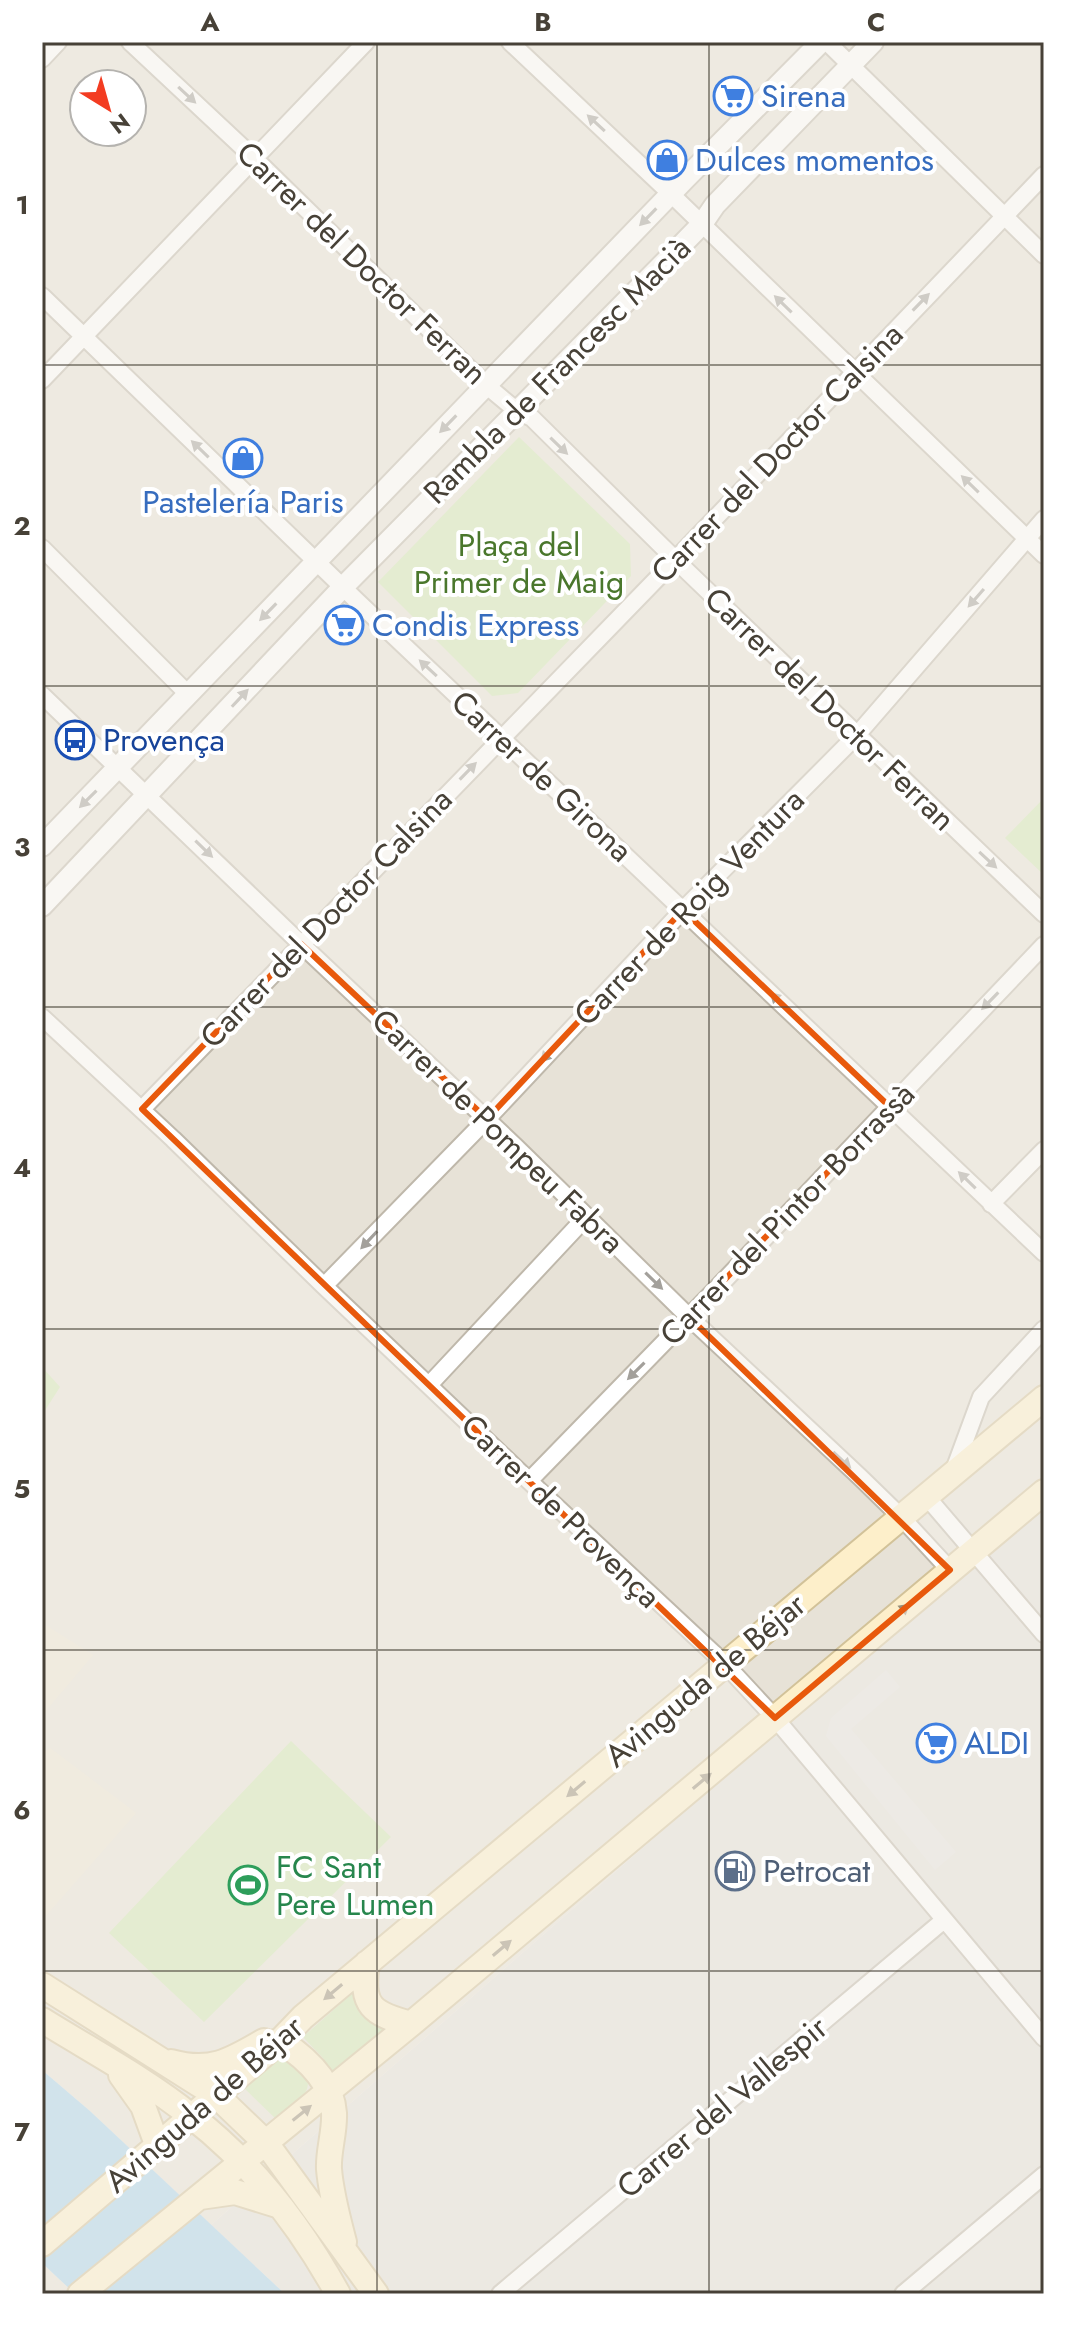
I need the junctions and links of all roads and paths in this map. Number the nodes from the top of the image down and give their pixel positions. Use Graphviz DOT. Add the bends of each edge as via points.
graph roads {
  1 [pos="58,42"];
  2 [pos="130,42"];
  3 [pos="366,42"];
  4 [pos="510,42"];
  5 [pos="824,42"];
  6 [pos="873,42"];
  7 [pos="42,59"];
  8 [pos="853,65"];
  9 [pos="255,159"];
  10 [pos="1044,175"];
  11 [pos="671,194"];
  12 [pos="1005,216"];
  13 [pos="702,224"];
  14 [pos="1044,255"];
  15 [pos="42,296"];
  16 [pos="83,337"];
  17 [pos="853,372"];
  18 [pos="42,380"];
  19 [pos="486,385"];
  20 [pos="517,411"];
  21 [pos="1044,519"];
  22 [pos="1026,538"];
  23 [pos="42,548"];
  24 [pos="1044,555"];
  25 [pos="676,559"];
  26 [pos="316,561"];
  27 [pos="343,587"];
  28 [pos="42,695"];
  29 [pos="189,695"];
  30 [pos="857,735"];
  31 [pos="501,737"];
  32 [pos="119,769"];
  33 [pos="148,795"];
  34 [pos="42,846"];
  35 [pos="42,906"];
  36 [pos="683,910"];
  37 [pos="1044,914"];
  38 [pos="301,944"];
  39 [pos="1044,945"];
  40 [pos="42,1017"];
  41 [pos="890,1107"];
  42 [pos="142,1109"];
  43 [pos="487,1119"];
  44 [pos="1044,1150"];
  45 [pos="991,1204"];
  46 [pos="587,1216"];
  47 [pos="1044,1253"];
  48 [pos="324,1286"];
  49 [pos="689,1317"];
  50 [pos="1044,1329"];
  51 [pos="429,1385"];
  52 [pos="1044,1398"];
  53 [pos="952,1475"];
  54 [pos="529,1481"];
  55 [pos="1044,1492"];
  56 [pos="926,1496"];
  57 [pos="902,1518"];
  58 [pos="973,1551"];
  59 [pos="950,1570"];
  60 [pos="1044,1634"];
  61 [pos="725,1664"];
  62 [pos="775,1718"];
  63 [pos="944,1920"];
  64 [pos="367,1963"];
  65 [pos="42,1985"];
  66 [pos="303,2017"];
  67 [pos="42,2020"];
  68 [pos="411,2024"];
  69 [pos="1044,2038"];
  70 [pos="280,2041"];
  71 [pos="254,2047"];
  72 [pos="159,2058"];
  73 [pos="112,2064"];
  74 [pos="216,2095"];
  75 [pos="331,2102"];
  76 [pos="192,2117"];
  77 [pos="266,2143"];
  78 [pos="158,2147"];
  79 [pos="242,2161"];
  80 [pos="1044,2175"];
  81 [pos="198,2197"];
  82 [pos="280,2206"];
  83 [pos="42,2244"];
  84 [pos="346,2253"];
  85 [pos="326,2272"];
  86 [pos="363,2288"];
  87 [pos="80,2294"];
  88 [pos="338,2294"];
  89 [pos="389,2294"];
  90 [pos="500,2294"];
  91 [pos="903,2294"];
  1 -- 7 [label="street"];
  2 -- 9 [label="street, Carrer del Doctor Ferran, one-way"];
  3 -- 9 [label="street"];
  11 -- 4 [label="street, one-way"];
  5 -- 8 [label="street"];
  5 -- 11 [label="street, Rambla de Francesc Macià"];
  6 -- 8 [label="street, Rambla de Francesc Macià"];
  8 -- 12 [label="street"];
  8 -- 13 [label="street, Rambla de Francesc Macià"];
  9 -- 16 [label="street"];
  9 -- 19 [label="street, Carrer del Doctor Ferran"];
  10 -- 12 [label="street, Carrer del Doctor Calsina"];
  11 -- 13 [label="street"];
  11 -- 19 [label="street, Rambla de Francesc Macià, one-way"];
  12 -- 14 [label="street"];
  17 -- 12 [label="street, Carrer del Doctor Calsina, one-way"];
  17 -- 13 [label="street, one-way"];
  13 -- 20 [label="street, Rambla de Francesc Macià"];
  15 -- 16 [label="street, Carrer de Girona"];
  16 -- 18 [label="street"];
  26 -- 16 [label="street, Carrer de Girona, one-way"];
  22 -- 17 [label="street, one-way"];
  17 -- 25 [label="street, Carrer del Doctor Calsina"];
  19 -- 20 [label="street, Carrer del Doctor Ferran"];
  19 -- 26 [label="street, Rambla de Francesc Macià, one-way"];
  20 -- 25 [label="street, Carrer del Doctor Ferran, one-way" via="532,418"];
  20 -- 27 [label="street, Rambla de Francesc Macià"];
  21 -- 22 [label="street, Carrer de Roig Ventura"];
  22 -- 24 [label="street"];
  22 -- 30 [label="street, Carrer de Roig Ventura, one-way"];
  23 -- 29 [label="street"];
  25 -- 30 [label="street, Carrer del Doctor Ferran"];
  25 -- 31 [label="street, Carrer del Doctor Calsina"];
  26 -- 27 [label="street, Carrer de Girona"];
  26 -- 29 [label="street, Rambla de Francesc Macià, one-way"];
  31 -- 27 [label="street, Carrer de Girona, one-way"];
  33 -- 27 [label="street, Rambla de Francesc Macià, one-way"];
  28 -- 32 [label="street, Carrer de Pompeu Fabra"];
  29 -- 32 [label="street, Rambla de Francesc Macià"];
  30 -- 36 [label="street, Carrer de Roig Ventura"];
  30 -- 37 [label="street, Carrer del Doctor Ferran, one-way"];
  31 -- 36 [label="street, Carrer de Girona"];
  38 -- 31 [label="street, Carrer del Doctor Calsina, one-way"];
  32 -- 33 [label="street, Carrer de Pompeu Fabra"];
  32 -- 34 [label="street, Rambla de Francesc Macià, one-way"];
  33 -- 35 [label="street, Rambla de Francesc Macià"];
  33 -- 38 [label="street, Carrer de Pompeu Fabra, one-way"];
  41 -- 36 [label="street, Carrer de Girona, one-way"];
  36 -- 43 [label="street, Carrer de Roig Ventura, one-way"];
  38 -- 42 [label="street, Carrer del Doctor Calsina"];
  38 -- 43 [label="street, Carrer de Pompeu Fabra"];
  39 -- 41 [label="street, Carrer del Pintor Borrassà, one-way"];
  40 -- 42 [label="street, Carrer de Provença"];
  45 -- 41 [label="street, Carrer de Girona, one-way"];
  41 -- 49 [label="street, Carrer del Pintor Borrassà"];
  42 -- 48 [label="street, Carrer de Provença"];
  43 -- 46 [label="street, Carrer de Pompeu Fabra"];
  43 -- 48 [label="street, Carrer de Roig Ventura, one-way"];
  44 -- 45 [label="street"];
  45 -- 47 [label="street, Carrer de Girona"];
  46 -- 49 [label="street, Carrer de Pompeu Fabra, one-way"];
  46 -- 51 [label="street"];
  48 -- 51 [label="street, Carrer de Provença"];
  49 -- 54 [label="street, Carrer del Pintor Borrassà, one-way"];
  49 -- 57 [label="street, Carrer de Pompeu Fabra, one-way"];
  50 -- 53 [label="street" via="981,1397"];
  51 -- 54 [label="street, Carrer de Provença"];
  52 -- 53 [label="main road, Avinguda de Béjar"];
  53 -- 56 [label="main road, Avinguda de Béjar"];
  54 -- 61 [label="street, Carrer de Provença"];
  55 -- 58 [label="main road"];
  56 -- 57 [label="main road, Avinguda de Béjar"];
  56 -- 58 [label="street"];
  57 -- 59 [label="street, Carrer de Pompeu Fabra"];
  57 -- 61 [label="main road, Avinguda de Béjar"];
  58 -- 59 [label="main road"];
  58 -- 60 [label="street"];
  62 -- 59 [label="main road, one-way"];
  61 -- 62 [label="street, Carrer de Provença"];
  61 -- 64 [label="main road, Avinguda de Béjar, one-way"];
  62 -- 63 [label="street, Carrer de Provença"];
  68 -- 62 [label="main road, one-way"];
  63 -- 69 [label="street, Carrer de Provença"];
  63 -- 90 [label="street, Carrer del Vallespir"];
  64 -- 66 [label="main road, Avinguda de Béjar, one-way"];
  64 -- 68 [label="main road" via="364,1980 373,2009"];
  65 -- 72 [label="main road"];
  66 -- 70 [label="main road, Avinguda de Béjar"];
  66 -- 71 [label="main road"];
  67 -- 73 [label="main road"];
  68 -- 75 [label="main road" via="363,2064"];
  70 -- 71 [label="main road"];
  70 -- 74 [label="main road, Avinguda de Béjar"];
  70 -- 75 [label="main road" via="303,2056"];
  71 -- 72 [label="main road" via="211,2066 190,2067"];
  72 -- 74 [label="main road"];
  73 -- 76 [label="main road"];
  73 -- 78 [label="main road" via="143,2106"];
  74 -- 76 [label="main road, Avinguda de Béjar"];
  74 -- 77 [label="main road"];
  77 -- 75 [label="main road, Avinguda de Béjar, one-way"];
  75 -- 84 [label="main road" via="329,2168"];
  76 -- 78 [label="main road, Avinguda de Béjar"];
  76 -- 79 [label="main road"];
  77 -- 79 [label="main road, Avinguda de Béjar"];
  77 -- 84 [label="main road"];
  78 -- 83 [label="main road, Avinguda de Béjar"];
  79 -- 81 [label="main road, Avinguda de Béjar"];
  79 -- 82 [label="main road"];
  80 -- 91 [label="street"];
  81 -- 82 [label="main road" via="235,2192"];
  81 -- 87 [label="main road, Avinguda de Béjar"];
  82 -- 85 [label="main road"];
  84 -- 86 [label="main road"];
  85 -- 86 [label="street"];
  85 -- 88 [label="main road"];
  86 -- 89 [label="street"];
}
